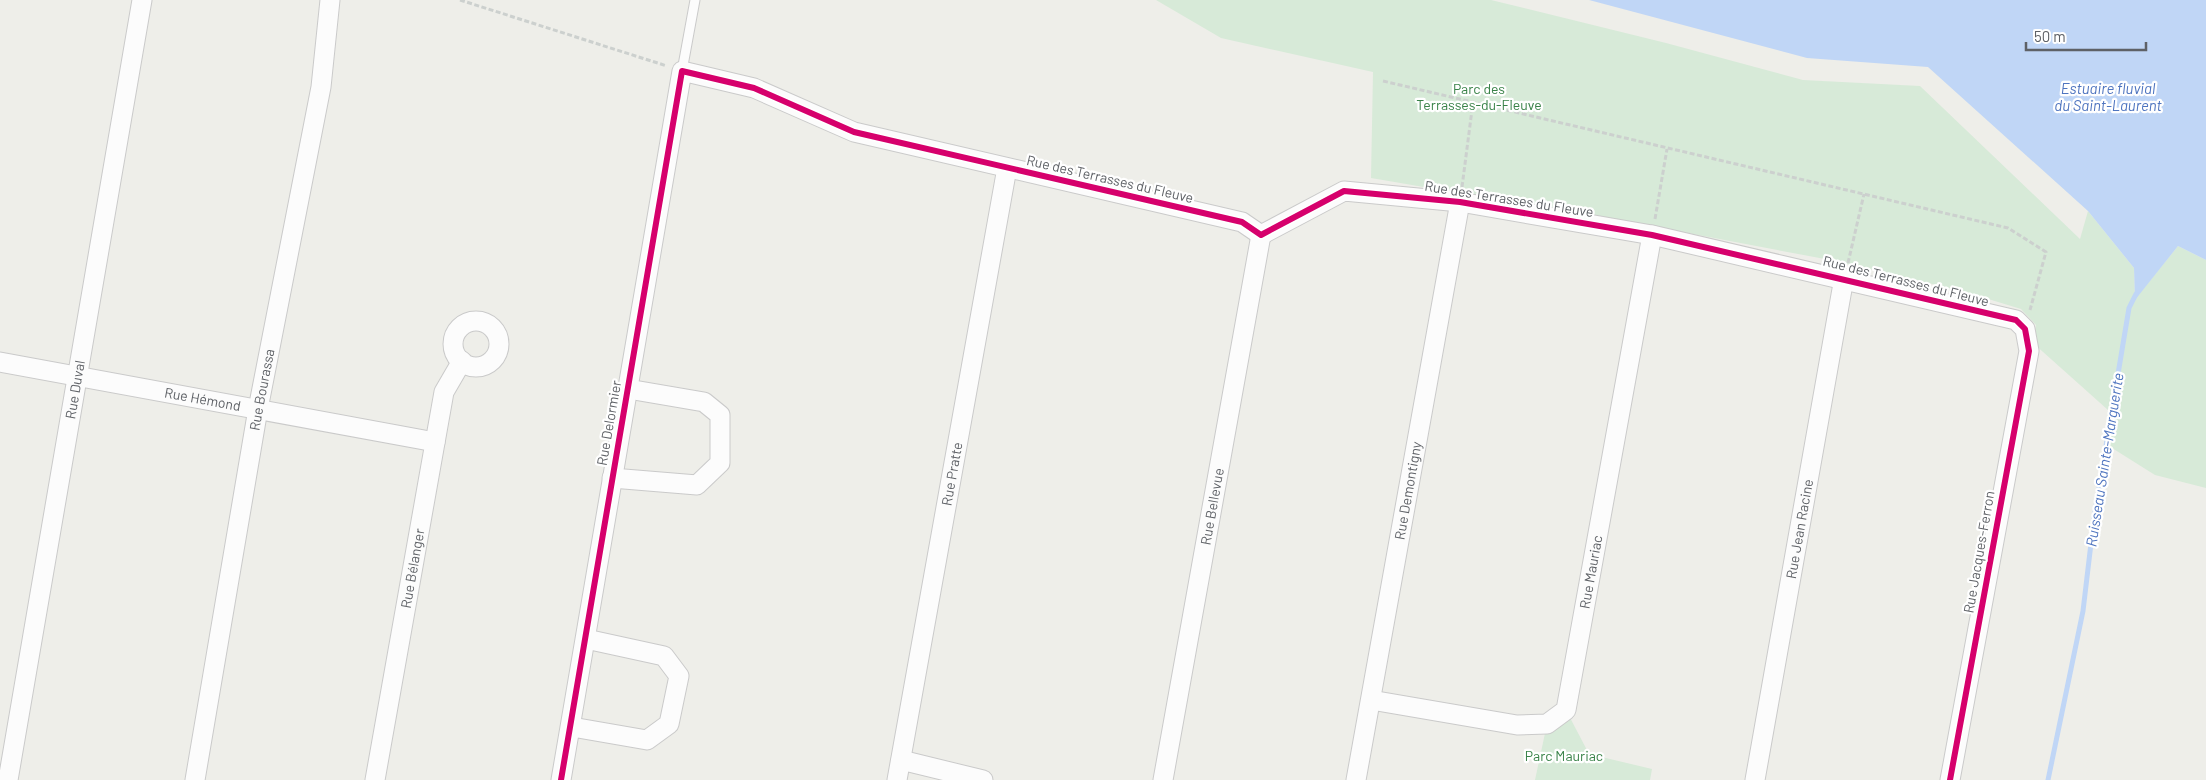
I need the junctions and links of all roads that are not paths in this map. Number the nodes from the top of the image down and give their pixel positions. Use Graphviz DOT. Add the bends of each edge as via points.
graph roads {
  1 [pos="142,0"];
  2 [pos="330,0"];
  3 [pos="695,0"];
  4 [pos="682,70"];
  5 [pos="1007,168"];
  6 [pos="1460,202"];
  7 [pos="1262,235"];
  8 [pos="1652,235"];
  9 [pos="1844,278"];
  10 [pos="2025,329"];
  11 [pos="462,361"];
  12 [pos="0,362"];
  13 [pos="78,375"];
  14 [pos="628,389"];
  15 [pos="258,409"];
  16 [pos="435,442"];
  17 [pos="612,478"];
  18 [pos="586,639"];
  19 [pos="1371,700"];
  20 [pos="572,726"];
  21 [pos="901,760"];
  22 [pos="8,780"];
  23 [pos="195,780"];
  24 [pos="375,780"];
  25 [pos="562,780"];
  26 [pos="897,780"];
  27 [pos="983,780"];
  28 [pos="1163,780"];
  29 [pos="1356,780"];
  30 [pos="1755,780"];
  31 [pos="1950,780"];
  1 -- 13 [label="street, Rue Duval"];
  2 -- 15 [label="street, Rue Bourassa" via="322,87"];
  3 -- 4 [label="lane"];
  4 -- 5 [label="street, Rue des Terrasses du Fleuve" via="754,88 854,132"];
  4 -- 14 [label="street, Rue Delormier"];
  5 -- 7 [label="street, Rue des Terrasses du Fleuve" via="1242,222"];
  5 -- 21 [label="street, Rue Pratte"];
  6 -- 7 [label="street, Rue des Terrasses du Fleuve" via="1344,191"];
  6 -- 8 [label="street, Rue des Terrasses du Fleuve"];
  6 -- 19 [label="street, Rue Demontigny"];
  7 -- 28 [label="street, Rue Bellevue"];
  8 -- 9 [label="street, Rue des Terrasses du Fleuve"];
  8 -- 19 [label="street, Rue Mauriac" via="1566,710 1547,724 1517,726"];
  9 -- 10 [label="street, Rue des Terrasses du Fleuve" via="2016,320"];
  9 -- 30 [label="street, Rue Jean Racine"];
  10 -- 31 [label="street, Rue Jacques-Ferron" via="2029,351"];
  11 -- 16 [label="street, Rue Bélanger" via="444,392"];
  12 -- 13 [label="street, Rue Hémond"];
  13 -- 15 [label="street, Rue Hémond"];
  13 -- 22 [label="street, Rue Duval"];
  14 -- 17 [label="street, Rue Delormier"];
  14 -- 17 [label="street, Rue Delormier" via="704,402 720,415 720,463 697,485"];
  15 -- 16 [label="street, Rue Hémond"];
  15 -- 23 [label="street, Rue Bourassa"];
  16 -- 24 [label="street, Rue Bélanger"];
  17 -- 18 [label="street, Rue Delormier"];
  18 -- 20 [label="street, Rue Delormier"];
  18 -- 20 [label="street" via="664,656 679,676 669,724 647,740"];
  19 -- 29 [label="street, Rue Demontigny"];
  20 -- 25 [label="street, Rue Delormier"];
  21 -- 26 [label="street, Rue Pratte"];
  21 -- 27 [label="street"];
}
